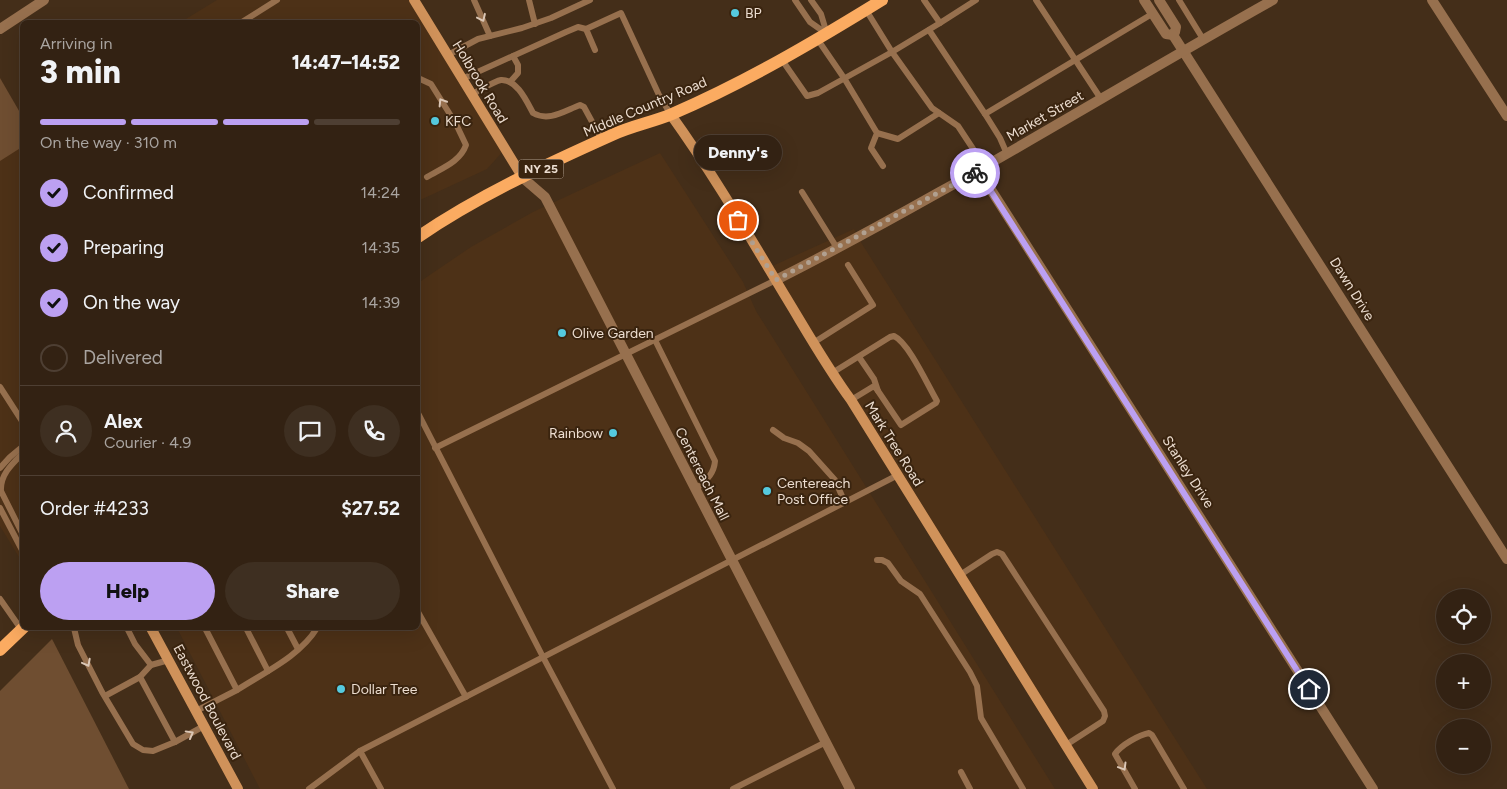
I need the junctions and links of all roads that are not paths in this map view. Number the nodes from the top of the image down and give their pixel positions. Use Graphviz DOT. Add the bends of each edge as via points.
graph roads {
  1 [pos="44,0"];
  2 [pos="277,0"];
  3 [pos="414,0"];
  4 [pos="474,0"];
  5 [pos="529,0"];
  6 [pos="590,0"];
  7 [pos="795,0"];
  8 [pos="811,0"];
  9 [pos="882,0"];
  10 [pos="924,0"];
  11 [pos="976,0"];
  12 [pos="1036,0"];
  13 [pos="1144,0"];
  14 [pos="1159,0"];
  15 [pos="1179,0"];
  16 [pos="1432,0"];
  17 [pos="1269,1"];
  18 [pos="866,10"];
  19 [pos="1152,14"];
  20 [pos="245,20"];
  21 [pos="940,23"];
  22 [pos="534,24"];
  23 [pos="0,29"];
  24 [pos="586,29"];
  25 [pos="928,30"];
  26 [pos="1173,35"];
  27 [pos="490,36"];
  28 [pos="822,37"];
  29 [pos="1203,39"];
  30 [pos="595,50"];
  31 [pos="1183,50"];
  32 [pos="892,52"];
  33 [pos="448,55"];
  34 [pos="513,56"];
  35 [pos="782,60"];
  36 [pos="1076,60"];
  37 [pos="844,78"];
  38 [pos="420,79"];
  39 [pos="462,79"];
  40 [pos="510,82"];
  41 [pos="472,94"];
  42 [pos="1101,98"];
  43 [pos="939,113"];
  44 [pos="671,114"];
  45 [pos="985,114"];
  46 [pos="1507,116"];
  47 [pos="877,133"];
  48 [pos="602,140"];
  49 [pos="1007,154"];
  50 [pos="883,166"];
  51 [pos="982,169"];
  52 [pos="427,177"];
  53 [pos="523,178"];
  54 [pos="802,192"];
  55 [pos="420,236"];
  56 [pos="837,248"];
  57 [pos="848,265"];
  58 [pos="776,280"];
  59 [pos="654,340"];
  60 [pos="813,343"];
  61 [pos="625,354"];
  62 [pos="859,356"];
  63 [pos="832,373"];
  64 [pos="0,387"];
  65 [pos="878,391"];
  66 [pos="851,400"];
  67 [pos="420,417"];
  68 [pos="20,418"];
  69 [pos="773,430"];
  70 [pos="436,448"];
  71 [pos="20,449"];
  72 [pos="20,456"];
  73 [pos="0,468"];
  74 [pos="898,475"];
  75 [pos="695,490"];
  76 [pos="845,503"];
  77 [pos="0,508"];
  78 [pos="20,529"];
  79 [pos="20,546"];
  80 [pos="1507,559"];
  81 [pos="877,560"];
  82 [pos="732,562"];
  83 [pos="960,575"];
  84 [pos="0,599"];
  85 [pos="420,616"];
  86 [pos="20,625"];
  87 [pos="20,630"];
  88 [pos="74,630"];
  89 [pos="128,630"];
  90 [pos="153,630"];
  91 [pos="206,630"];
  92 [pos="247,630"];
  93 [pos="288,630"];
  94 [pos="316,630"];
  95 [pos="298,649"];
  96 [pos="0,650"];
  97 [pos="543,657"];
  98 [pos="169,660"];
  99 [pos="151,665"];
  100 [pos="268,671"];
  101 [pos="140,677"];
  102 [pos="237,690"];
  103 [pos="105,696"];
  104 [pos="466,697"];
  105 [pos="196,711"];
  106 [pos="204,726"];
  107 [pos="175,742"];
  108 [pos="826,742"];
  109 [pos="1066,745"];
  110 [pos="360,751"];
  111 [pos="961,772"];
  112 [pos="238,789"];
  113 [pos="309,789"];
  114 [pos="381,789"];
  115 [pos="613,789"];
  116 [pos="733,789"];
  117 [pos="850,789"];
  118 [pos="970,789"];
  119 [pos="1023,789"];
  120 [pos="1093,789"];
  121 [pos="1135,789"];
  122 [pos="1184,789"];
  123 [pos="1373,789"];
  1 -- 23 [label="street"];
  2 -- 20 [label="lane"];
  3 -- 33 [label="street, Holbrook Road"];
  4 -- 27 [label="lane, one-way"];
  5 -- 22 [label="lane"];
  6 -- 22 [label="lane"];
  7 -- 28 [label="lane"];
  8 -- 28 [label="lane" via="821,14"];
  9 -- 18 [label="main road, Middle Country Road / NY 25"];
  10 -- 21 [label="lane"];
  11 -- 21 [label="lane"];
  12 -- 36 [label="lane"];
  13 -- 19 [label="street, Dawn Drive"];
  14 -- 26 [label="street, Dawn Drive" via="1176,27"];
  15 -- 29 [label="lane"];
  16 -- 46 [label="street"];
  17 -- 29 [label="street, Market Street"];
  18 -- 28 [label="main road, Middle Country Road / NY 25"];
  18 -- 32 [label="lane"];
  19 -- 26 [label="street, Dawn Drive" via="1166,34"];
  19 -- 36 [label="lane"];
  21 -- 25 [label="lane"];
  22 -- 27 [label="lane"];
  24 -- 30 [label="lane"];
  24 -- 34 [label="lane" via="578,27"];
  24 -- 44 [label="lane" via="620,13"];
  25 -- 32 [label="lane"];
  25 -- 45 [label="lane"];
  26 -- 31 [label="street, Dawn Drive"];
  27 -- 33 [label="lane"];
  28 -- 35 [label="main road, Middle Country Road / NY 25"];
  28 -- 37 [label="lane"];
  29 -- 31 [label="street, Market Street"];
  31 -- 42 [label="street, Market Street"];
  31 -- 80 [label="street, Dawn Drive"];
  32 -- 37 [label="lane"];
  32 -- 43 [label="lane"];
  33 -- 39 [label="street, Holbrook Road"];
  34 -- 39 [label="lane"];
  34 -- 40 [label="lane" via="518,73"];
  35 -- 37 [label="lane" via="807,96"];
  35 -- 44 [label="main road, Middle Country Road / NY 25"];
  36 -- 42 [label="lane"];
  36 -- 45 [label="lane"];
  37 -- 47 [label="lane"];
  52 -- 38 [label="lane, one-way" via="451,164 463,154 466,145 431,84"];
  39 -- 41 [label="street, Holbrook Road"];
  40 -- 41 [label="lane" via="500,80"];
  40 -- 48 [label="lane" via="538,116 550,117 584,106"];
  41 -- 53 [label="street, Holbrook Road"];
  42 -- 49 [label="street, Market Street"];
  43 -- 47 [label="lane" via="898,139"];
  43 -- 51 [label="lane" via="958,126"];
  44 -- 48 [label="main road, Middle Country Road / NY 25"];
  44 -- 58 [label="street, Mark Tree Road"];
  45 -- 49 [label="lane"];
  47 -- 50 [label="lane" via="871,148"];
  48 -- 53 [label="main road, Middle Country Road / NY 25"];
  49 -- 51 [label="street, Market Street"];
  51 -- 56 [label="street, Market Street"];
  51 -- 123 [label="street, Stanley Drive"];
  53 -- 55 [label="main road, Middle Country Road / NY 25" via="485,196"];
  53 -- 61 [label="street, Centereach Mall" via="545,197"];
  54 -- 56 [label="lane"];
  56 -- 58 [label="street, Market Street"];
  57 -- 60 [label="lane" via="873,305"];
  58 -- 59 [label="lane"];
  58 -- 60 [label="street, Mark Tree Road"];
  59 -- 61 [label="lane"];
  59 -- 75 [label="lane" via="715,461 710,477"];
  60 -- 63 [label="street, Mark Tree Road"];
  61 -- 70 [label="lane"];
  61 -- 75 [label="street, Centereach Mall"];
  62 -- 63 [label="lane"];
  62 -- 65 [label="lane"];
  62 -- 65 [label="lane" via="890,337 898,338 937,401 901,426"];
  63 -- 66 [label="street, Mark Tree Road"];
  64 -- 68 [label="lane"];
  65 -- 66 [label="lane" via="874,386"];
  66 -- 74 [label="street, Mark Tree Road"];
  67 -- 70 [label="lane"];
  69 -- 76 [label="lane" via="809,451 835,480"];
  70 -- 97 [label="lane"];
  71 -- 73 [label="lane"];
  72 -- 78 [label="lane" via="0,484"];
  74 -- 76 [label="lane"];
  74 -- 83 [label="street, Mark Tree Road"];
  75 -- 82 [label="street, Centereach Mall"];
  76 -- 82 [label="lane"];
  77 -- 79 [label="lane"];
  81 -- 119 [label="lane" via="888,564 901,581 920,594 970,672 977,686 981,718"];
  82 -- 97 [label="lane"];
  82 -- 108 [label="street, Centereach Mall"];
  83 -- 109 [label="street, Mark Tree Road"];
  83 -- 109 [label="lane" via="992,554 1002,554 1104,711 1103,721"];
  84 -- 86 [label="lane"];
  85 -- 104 [label="lane"];
  87 -- 96 [label="main road"];
  88 -- 103 [label="lane, one-way" via="78,645"];
  89 -- 99 [label="lane"];
  90 -- 98 [label="street, Eastwood Boulevard"];
  91 -- 102 [label="lane"];
  92 -- 100 [label="lane"];
  93 -- 95 [label="lane"];
  94 -- 95 [label="lane"];
  95 -- 100 [label="lane"];
  97 -- 104 [label="lane"];
  97 -- 115 [label="lane"];
  98 -- 99 [label="lane"];
  98 -- 105 [label="street, Eastwood Boulevard"];
  99 -- 101 [label="lane"];
  100 -- 102 [label="lane"];
  101 -- 103 [label="lane"];
  101 -- 107 [label="lane"];
  102 -- 105 [label="lane"];
  103 -- 107 [label="lane" via="133,744 153,751"];
  104 -- 110 [label="lane"];
  105 -- 106 [label="street, Eastwood Boulevard"];
  107 -- 106 [label="lane, one-way"];
  106 -- 112 [label="street, Eastwood Boulevard"];
  108 -- 116 [label="lane"];
  108 -- 117 [label="street, Centereach Mall"];
  109 -- 120 [label="street, Mark Tree Road"];
  110 -- 113 [label="lane"];
  110 -- 114 [label="lane"];
  111 -- 118 [label="lane"];
  122 -- 121 [label="lane, one-way" via="1149,733 1115,754"];
}
